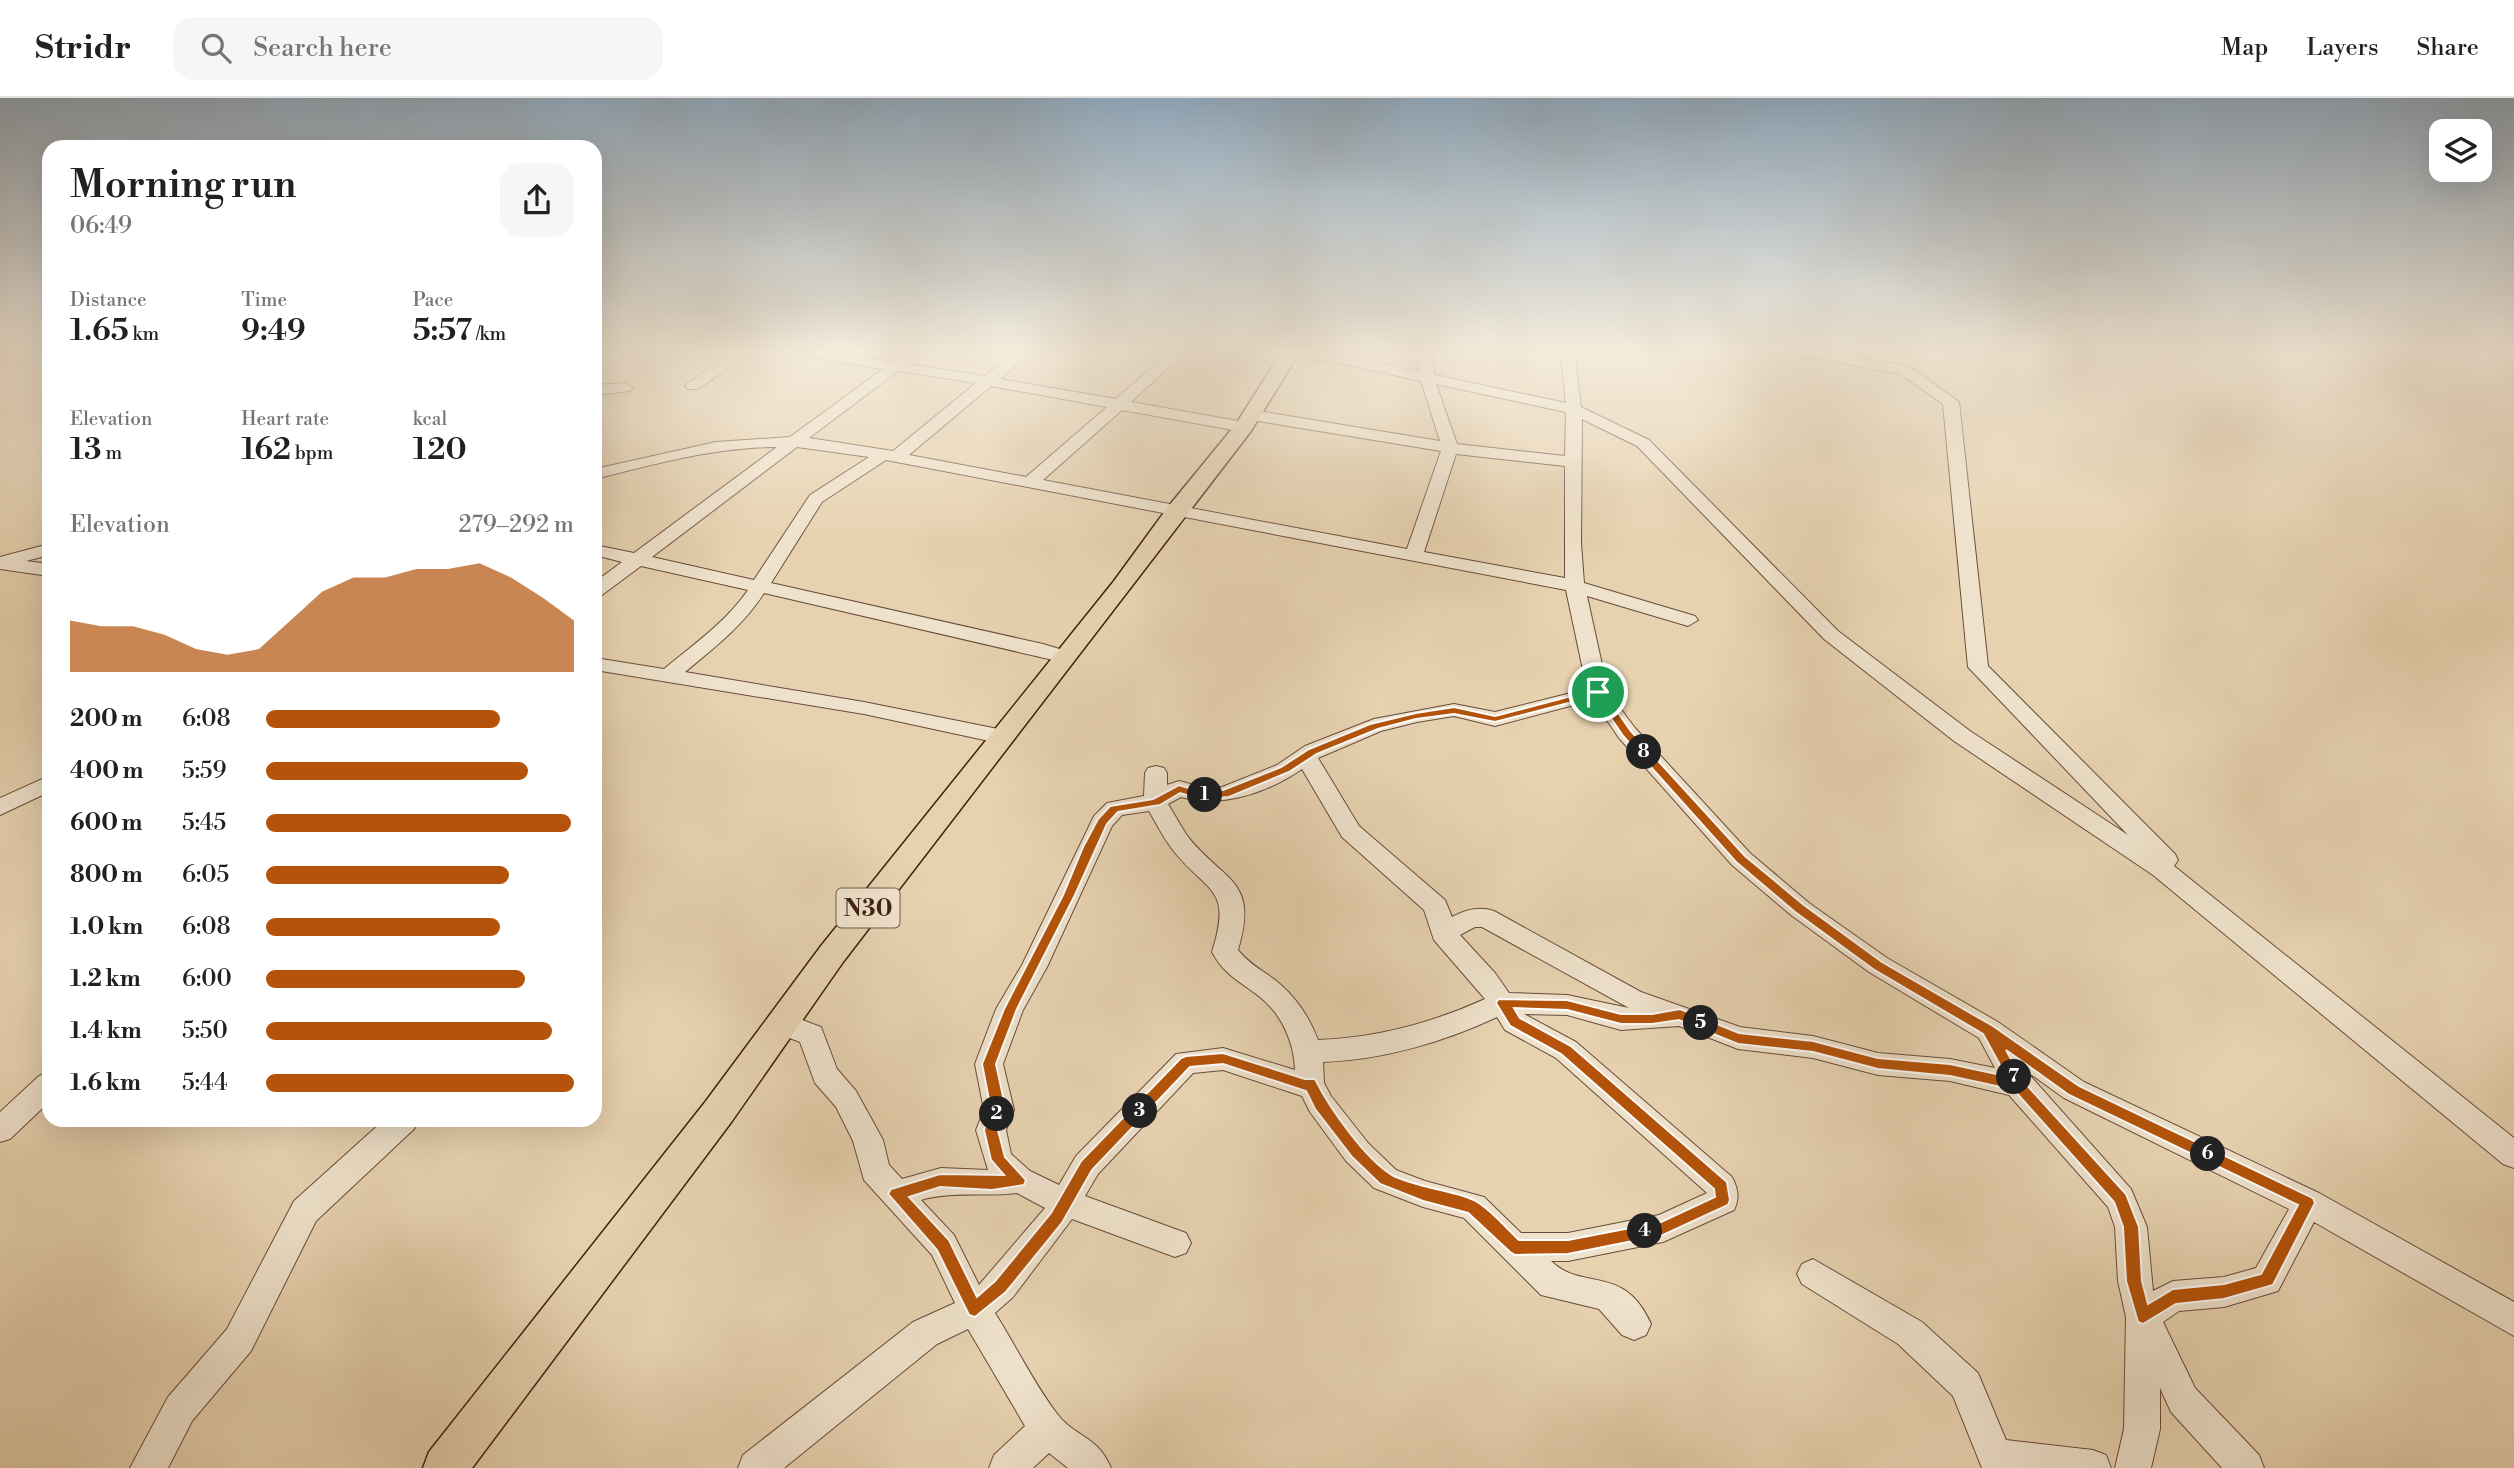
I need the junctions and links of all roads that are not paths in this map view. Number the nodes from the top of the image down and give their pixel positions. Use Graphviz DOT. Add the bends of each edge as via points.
graph roads {
  1 [pos="831,414"];
  2 [pos="946,414"];
  3 [pos="1108,414"];
  4 [pos="1194,414"];
  5 [pos="1252,414"];
  6 [pos="1439,414"];
  7 [pos="1574,414"];
  8 [pos="1582,414"];
  9 [pos="1952,414"];
  10 [pos="1248,421"];
  11 [pos="792,442"];
  12 [pos="1450,449"];
  13 [pos="890,455"];
  14 [pos="1575,462"];
  15 [pos="602,472"];
  16 [pos="1030,482"];
  17 [pos="1176,512"];
  18 [pos="42,551"];
  19 [pos="602,552"];
  20 [pos="1414,556"];
  21 [pos="637,561"];
  22 [pos="0,563"];
  23 [pos="42,569"];
  24 [pos="1575,586"];
  25 [pos="602,587"];
  26 [pos="759,587"];
  27 [pos="1688,620"];
  28 [pos="1066,657"];
  29 [pos="602,665"];
  30 [pos="667,677"];
  31 [pos="1598,692"];
  32 [pos="1003,737"];
  33 [pos="1305,756"];
  34 [pos="1156,773"];
  35 [pos="42,786"];
  36 [pos="1156,802"];
  37 [pos="0,807"];
  38 [pos="2212,907"];
  39 [pos="1443,933"];
  40 [pos="1503,1003"];
  41 [pos="1680,1014"];
  42 [pos="781,1023"];
  43 [pos="1988,1030"];
  44 [pos="1308,1051"];
  45 [pos="1310,1083"];
  46 [pos="2018,1085"];
  47 [pos="42,1090"];
  48 [pos="396,1127"];
  49 [pos="0,1130"];
  50 [pos="2514,1155"];
  51 [pos="1018,1180"];
  52 [pos="896,1194"];
  53 [pos="1066,1203"];
  54 [pos="2308,1203"];
  55 [pos="1175,1243"];
  56 [pos="1515,1247"];
  57 [pos="1813,1274"];
  58 [pos="975,1310"];
  59 [pos="2143,1317"];
  60 [pos="2514,1320"];
  61 [pos="1634,1324"];
  62 [pos="1046,1430"];
  63 [pos="1998,1462"];
  64 [pos="148,1468"];
  65 [pos="445,1468"];
  66 [pos="756,1468"];
  67 [pos="1007,1468"];
  68 [pos="1093,1468"];
  69 [pos="2093,1468"];
  70 [pos="2133,1468"];
  71 [pos="2246,1468"];
  1 -- 11 [label="street"];
  2 -- 13 [label="street"];
  3 -- 16 [label="street"];
  4 -- 10 [label="street"];
  5 -- 10 [label="main road, N30"];
  6 -- 12 [label="street"];
  7 -- 14 [label="street"];
  8 -- 38 [label="street" via="1643,443 1831,635 1962,736"];
  9 -- 38 [label="street" via="1978,667"];
  10 -- 12 [label="street"];
  10 -- 17 [label="main road, N30"];
  11 -- 13 [label="street"];
  11 -- 15 [label="street" via="737,443 655,457"];
  11 -- 21 [label="street"];
  12 -- 14 [label="street"];
  12 -- 20 [label="street"];
  13 -- 16 [label="street"];
  13 -- 26 [label="street" via="816,499"];
  14 -- 24 [label="street"];
  16 -- 17 [label="street"];
  17 -- 20 [label="street"];
  17 -- 28 [label="main road, N30"];
  18 -- 22 [label="street"];
  19 -- 21 [label="street"];
  20 -- 24 [label="street"];
  21 -- 25 [label="street"];
  21 -- 26 [label="street"];
  22 -- 23 [label="street"];
  24 -- 27 [label="street"];
  24 -- 31 [label="street"];
  26 -- 28 [label="street"];
  26 -- 30 [label="street" via="746,608"];
  28 -- 32 [label="main road, N30"];
  29 -- 30 [label="street"];
  30 -- 32 [label="street" via="864,708"];
  31 -- 33 [label="street" via="1495,719 1454,710 1416,716 1374,726"];
  31 -- 43 [label="street" via="1627,733 1741,859 1878,965"];
  32 -- 42 [label="main road, N30"];
  33 -- 36 [label="street" via="1285,770 1224,794 1201,795 1179,789"];
  33 -- 39 [label="street" via="1350,831 1436,906"];
  34 -- 36 [label="street"];
  35 -- 37 [label="street"];
  36 -- 44 [label="street" via="1180,843 1228,891 1234,922 1225,952 1242,973 1271,991 1297,1022"];
  36 -- 51 [label="street" via="1115,808 1102,822 1010,1009 989,1064 999,1110 991,1130 998,1160"];
  38 -- 50 [label="street"];
  39 -- 40 [label="street"];
  39 -- 41 [label="street" via="1485,917 1632,999"];
  40 -- 41 [label="street" via="1567,1005 1621,1019"];
  40 -- 44 [label="street" via="1412,1037 1349,1050"];
  40 -- 56 [label="street" via="1515,1022 1566,1050 1721,1186 1723,1200 1663,1228 1568,1247"];
  41 -- 46 [label="street" via="1738,1038 1813,1047 1878,1064 1950,1070"];
  42 -- 52 [label="street" via="811,1035 825,1075 846,1099 868,1140 875,1171"];
  42 -- 65 [label="main road, N30" via="719,1111"];
  43 -- 46 [label="street"];
  43 -- 54 [label="street" via="2074,1090"];
  44 -- 45 [label="street"];
  45 -- 53 [label="street" via="1304,1086 1223,1059 1186,1062 1087,1165"];
  45 -- 56 [label="street" via="1320,1104 1357,1152 1385,1179 1473,1207"];
  46 -- 59 [label="street" via="2120,1199 2131,1227 2134,1281"];
  47 -- 49 [label="street"];
  48 -- 64 [label="street" via="305,1211 239,1340 180,1409"];
  51 -- 52 [label="street" via="992,1184 940,1181"];
  51 -- 53 [label="street"];
  52 -- 58 [label="street" via="943,1245"];
  53 -- 55 [label="street"];
  53 -- 58 [label="street" via="1001,1286"];
  54 -- 59 [label="street" via="2267,1280 2224,1292 2173,1296"];
  54 -- 60 [label="street"];
  56 -- 61 [label="street" via="1552,1284 1608,1296"];
  57 -- 63 [label="street" via="1910,1333 1966,1385"];
  58 -- 62 [label="street"];
  58 -- 66 [label="street" via="925,1333"];
  59 -- 70 [label="street" via="2142,1429"];
  59 -- 71 [label="street" via="2183,1400"];
  62 -- 67 [label="street"];
  62 -- 68 [label="street"];
  63 -- 69 [label="street"];
}
